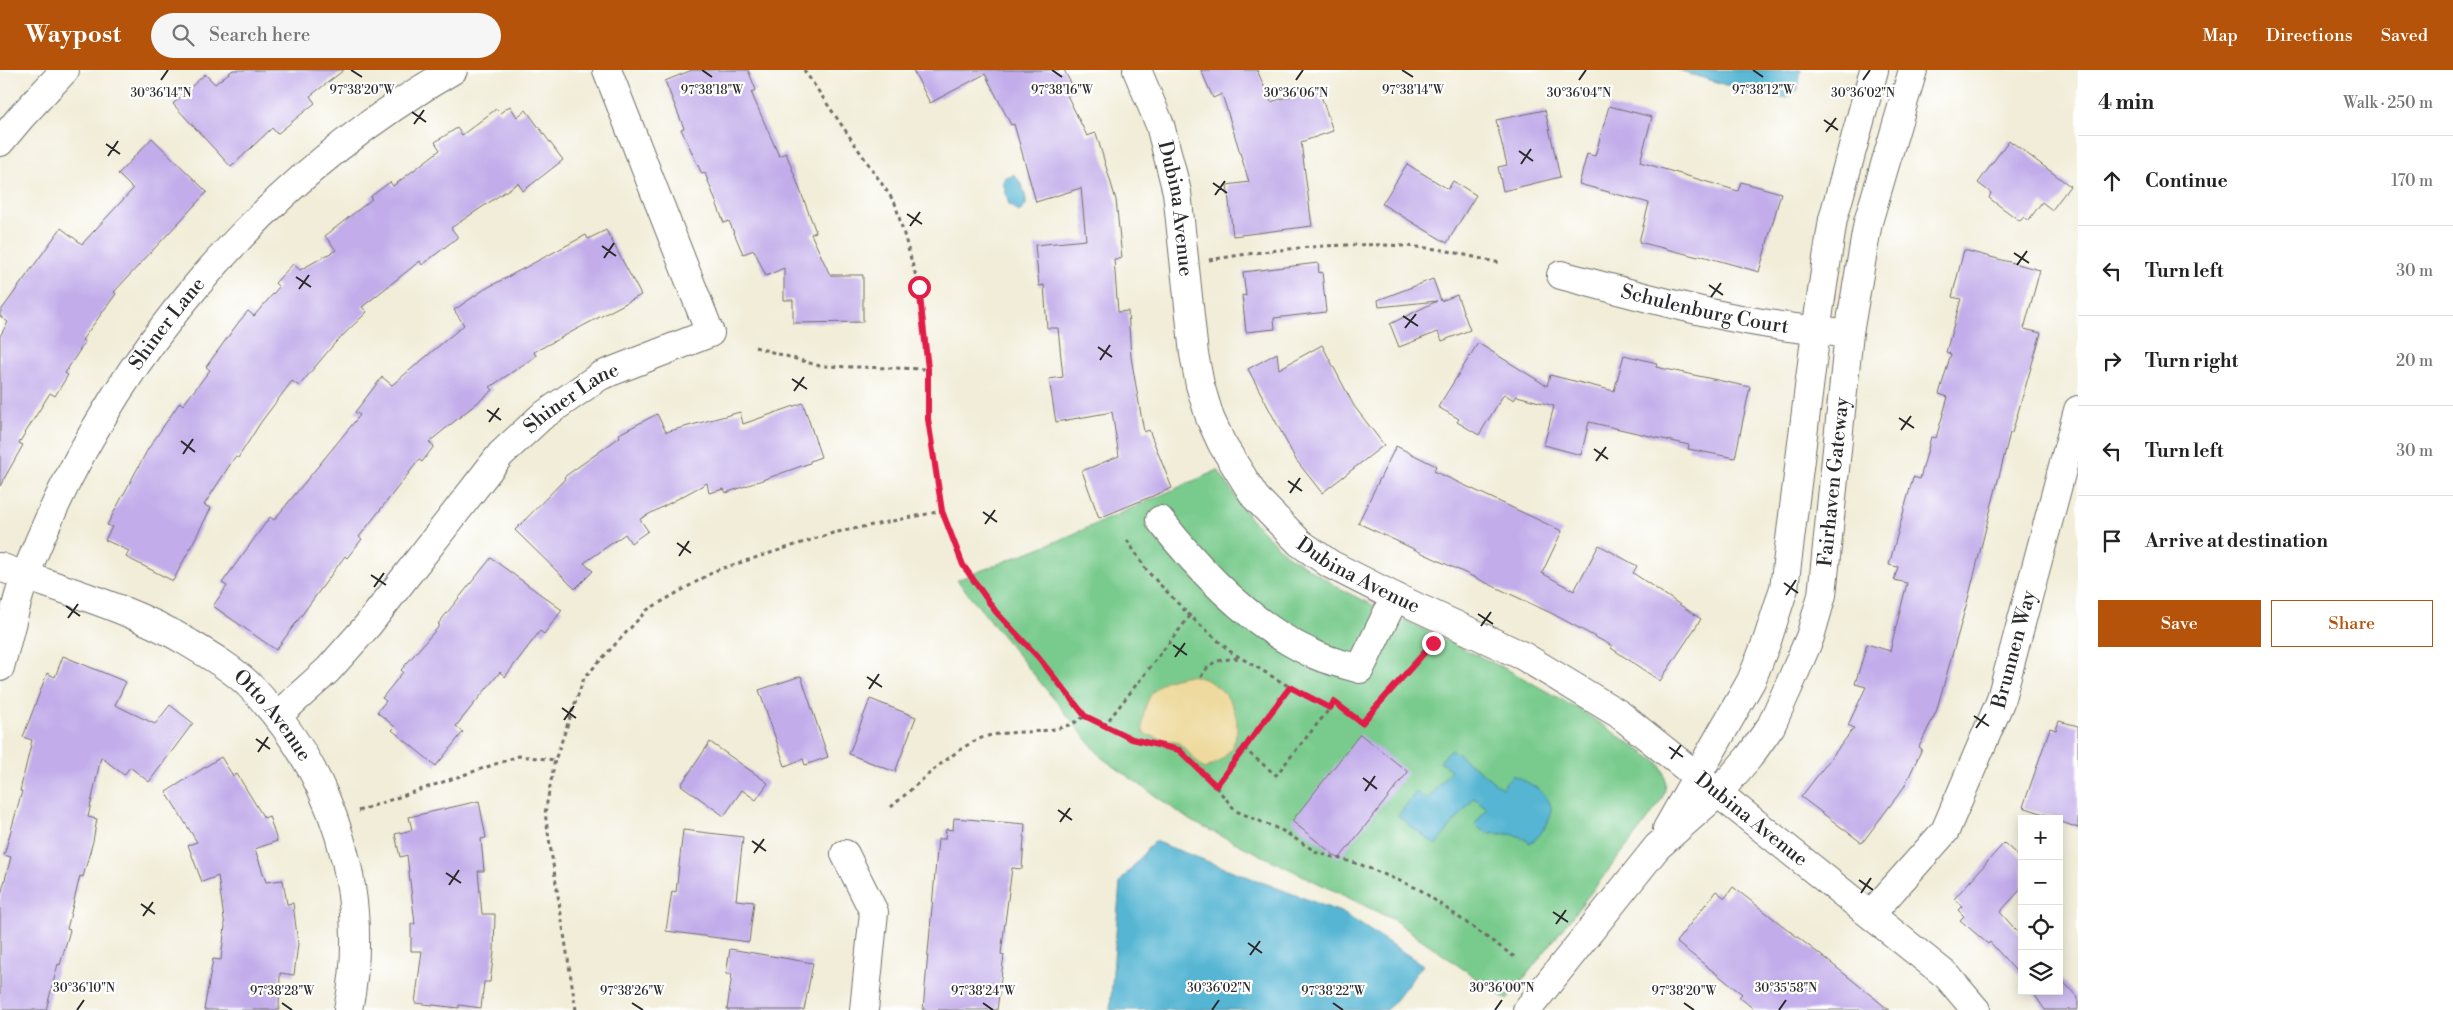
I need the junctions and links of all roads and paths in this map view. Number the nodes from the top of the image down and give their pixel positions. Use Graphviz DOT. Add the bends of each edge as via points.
graph roads {
  1 [pos="65,70"];
  2 [pos="453,70"];
  3 [pos="607,70"];
  4 [pos="804,70"];
  5 [pos="1137,70"];
  6 [pos="1874,70"];
  7 [pos="1913,70"];
  8 [pos="0,142"];
  9 [pos="1206,260"];
  10 [pos="1502,263"];
  11 [pos="1561,275"];
  12 [pos="1816,331"];
  13 [pos="1849,333"];
  14 [pos="755,347"];
  15 [pos="928,369"];
  16 [pos="2078,410"];
  17 [pos="942,511"];
  18 [pos="1160,520"];
  19 [pos="1126,540"];
  20 [pos="0,567"];
  21 [pos="26,576"];
  22 [pos="1395,597"];
  23 [pos="1190,616"];
  24 [pos="1433,643"];
  25 [pos="1240,658"];
  26 [pos="0,667"];
  27 [pos="1201,677"];
  28 [pos="1290,687"];
  29 [pos="1330,708"];
  30 [pos="277,716"];
  31 [pos="1085,716"];
  32 [pos="1104,726"];
  33 [pos="1243,748"];
  34 [pos="555,760"];
  35 [pos="1696,776"];
  36 [pos="1216,786"];
  37 [pos="1718,793"];
  38 [pos="891,807"];
  39 [pos="358,811"];
  40 [pos="1657,848"];
  41 [pos="845,854"];
  42 [pos="1870,914"];
  43 [pos="1516,958"];
  44 [pos="348,1010"];
  45 [pos="576,1010"];
  46 [pos="864,1010"];
  47 [pos="1527,1010"];
  48 [pos="1976,1010"];
  1 -- 8 [label="street"];
  2 -- 21 [label="street, Shiner Lane" via="428,84 333,154 288,191 220,257 120,386 86,443"];
  3 -- 30 [label="street, Shiner Lane" via="710,333 600,376 541,417 501,454 368,625 328,670"];
  4 -- 15 [label="path" via="895,203 919,287"];
  5 -- 22 [label="street, Dubina Avenue" via="1160,126 1178,192 1194,354 1210,418 1222,444 1255,497 1300,542 1330,564"];
  6 -- 12 [label="street, Fairhaven Gateway" via="1833,219"];
  7 -- 13 [label="street, Fairhaven Gateway" via="1868,222"];
  9 -- 10 [label="path" via="1361,244 1429,248"];
  11 -- 12 [label="street, Schulenburg Court" via="1714,314"];
  12 -- 13 [label="street, Schulenburg Court"];
  12 -- 35 [label="street, Fairhaven Gateway" via="1784,588 1751,681"];
  13 -- 37 [label="street, Fairhaven Gateway" via="1822,595 1810,637 1770,726"];
  14 -- 15 [label="path" via="820,366"];
  15 -- 17 [label="path" via="928,419"];
  16 -- 42 [label="street, Brunnen Way" via="2000,702 1945,831"];
  17 -- 31 [label="path" via="963,565 990,604"];
  17 -- 34 [label="path" via="833,533 717,570 648,610 584,678"];
  18 -- 22 [label="street" via="1199,566 1274,631 1309,652 1360,669"];
  19 -- 23 [label="path" via="1148,572"];
  20 -- 21 [label="street, Otto Avenue"];
  21 -- 26 [label="street, Shiner Lane"];
  21 -- 30 [label="street, Otto Avenue" via="116,608 188,642 246,683"];
  22 -- 35 [label="street, Dubina Avenue" via="1556,674 1619,714"];
  23 -- 25 [label="path"];
  23 -- 32 [label="path"];
  24 -- 29 [label="path" via="1362,723 1334,702"];
  25 -- 27 [label="path" via="1218,661 1208,666"];
  25 -- 28 [label="path"];
  28 -- 29 [label="path"];
  28 -- 33 [label="path"];
  29 -- 33 [label="path" via="1276,775"];
  30 -- 44 [label="street, Otto Avenue" via="317,779 345,851 355,953"];
  31 -- 32 [label="path"];
  31 -- 38 [label="path" via="1062,728 987,736 961,750"];
  32 -- 36 [label="path" via="1132,739 1179,750"];
  33 -- 36 [label="path"];
  34 -- 39 [label="path" via="519,756"];
  34 -- 45 [label="path" via="545,813"];
  35 -- 37 [label="street, Dubina Avenue"];
  35 -- 40 [label="street, Fairhaven Gateway"];
  36 -- 43 [label="path" via="1236,811 1282,831 1318,853 1358,864 1419,889"];
  37 -- 40 [label="street, Fairhaven Gateway"];
  37 -- 42 [label="street, Dubina Avenue"];
  40 -- 47 [label="street, Fairhaven Gateway"];
  41 -- 46 [label="street" via="874,912"];
  42 -- 48 [label="street, Dubina Avenue" via="1947,976"];
}
